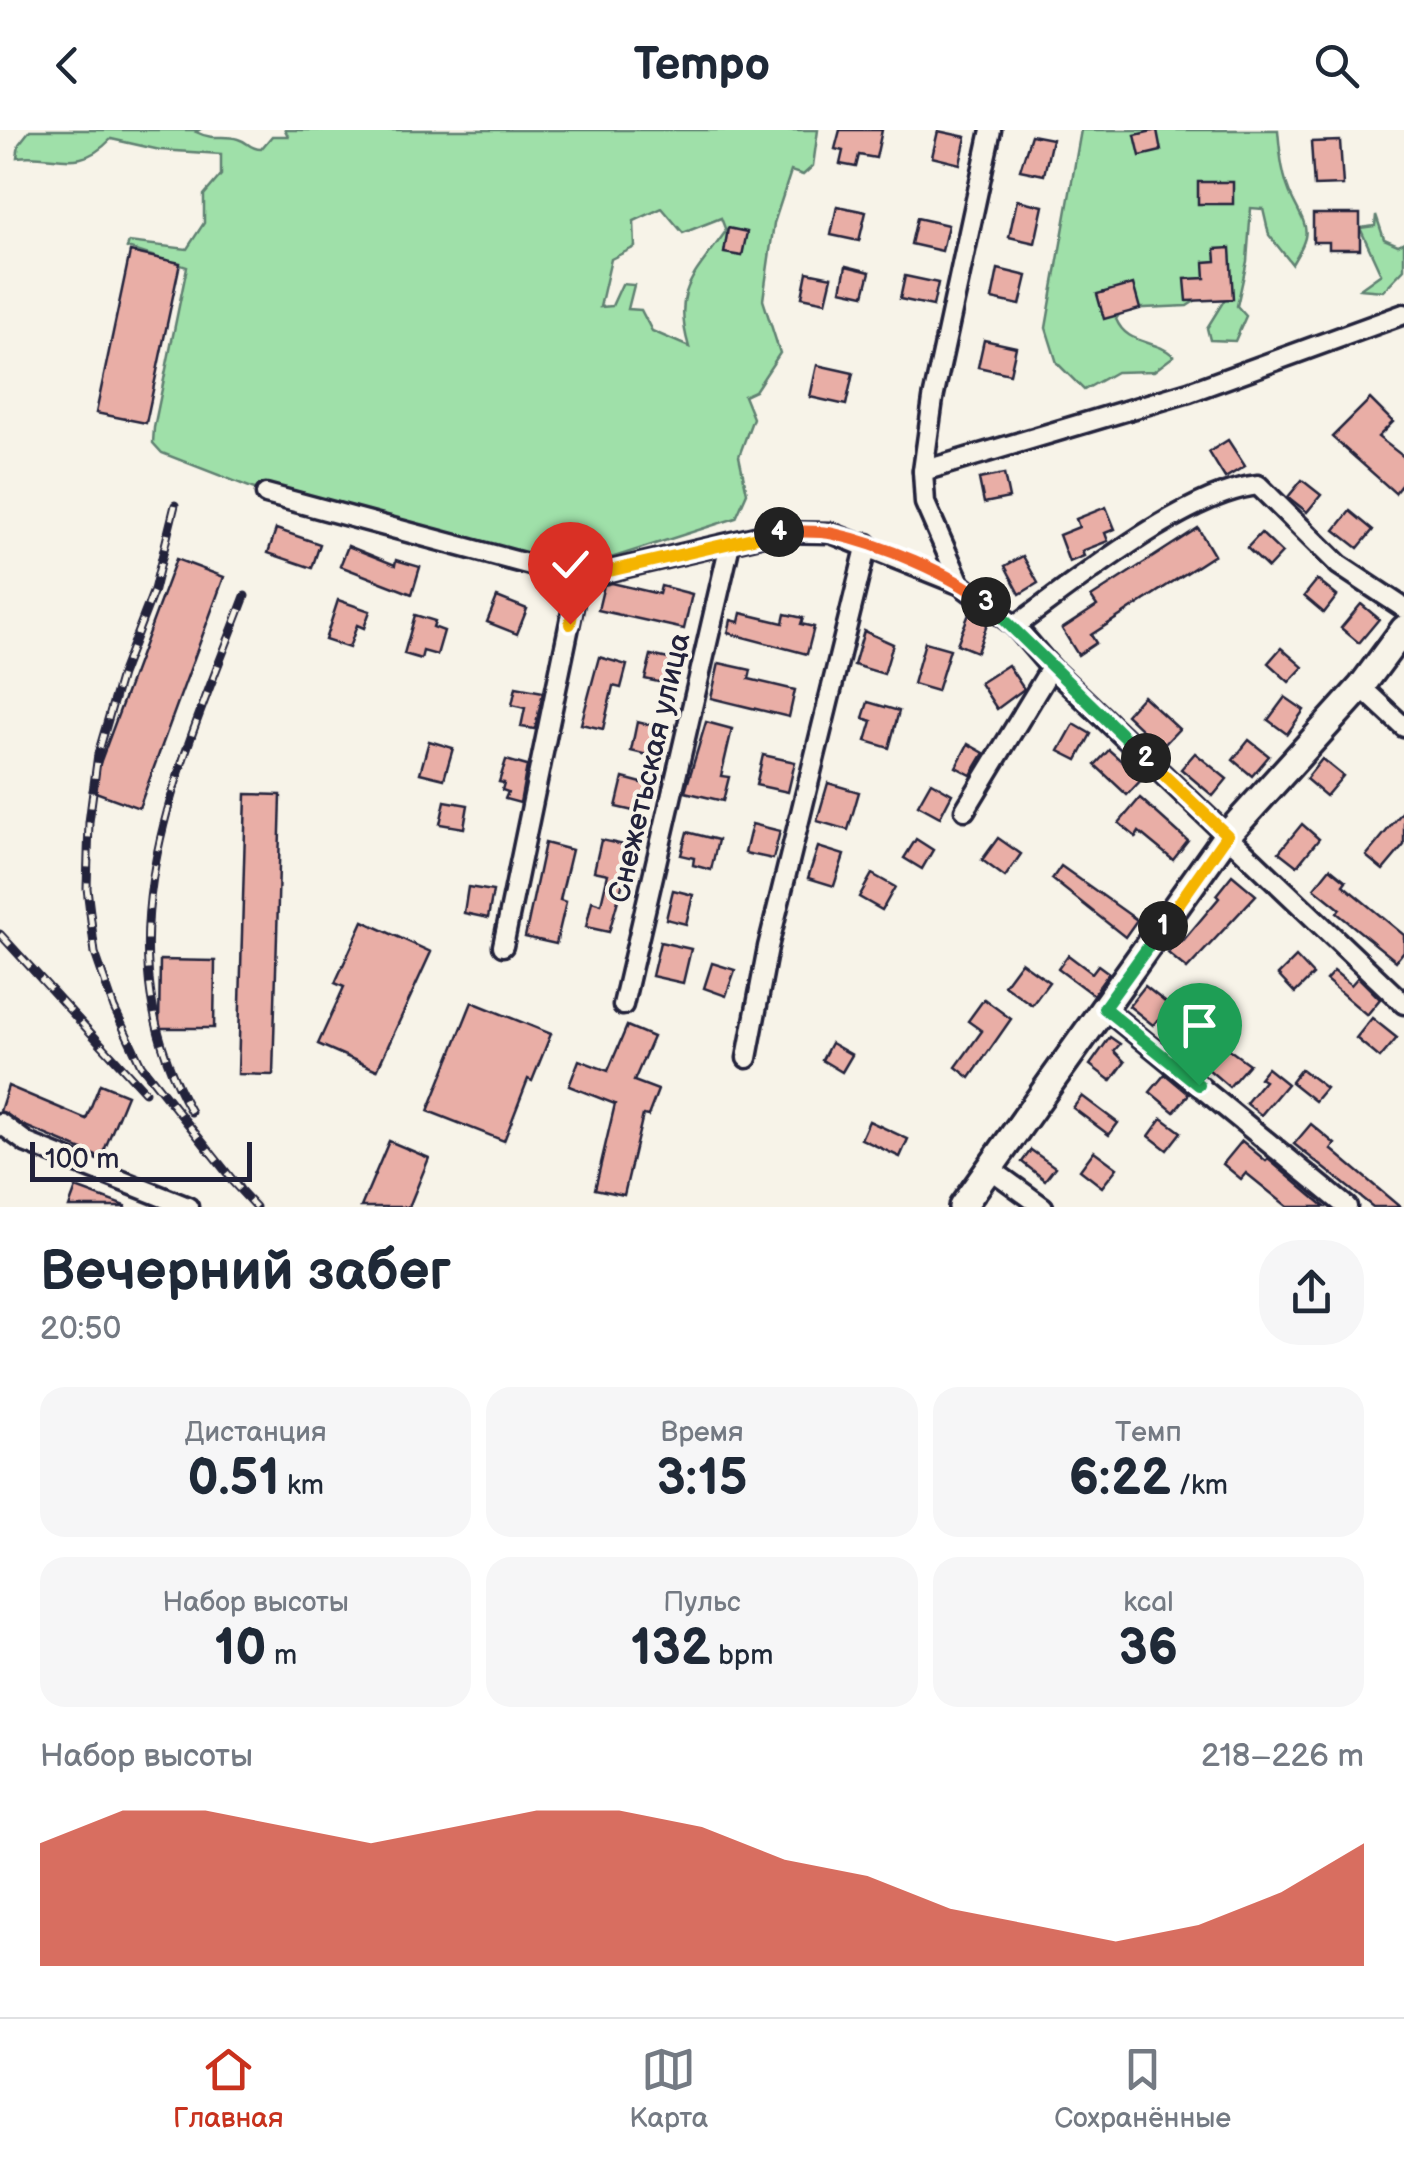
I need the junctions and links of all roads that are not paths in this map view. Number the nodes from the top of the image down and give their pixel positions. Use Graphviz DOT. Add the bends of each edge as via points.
graph roads {
  1 [pos="991,130"];
  2 [pos="1404,314"];
  3 [pos="923,471"];
  4 [pos="266,494"];
  5 [pos="730,544"];
  6 [pos="867,544"];
  7 [pos="579,578"];
  8 [pos="962,585"];
  9 [pos="1404,608"];
  10 [pos="1015,626"];
  11 [pos="1404,629"];
  12 [pos="1051,668"];
  13 [pos="1361,687"];
  14 [pos="1404,726"];
  15 [pos="966,810"];
  16 [pos="1227,835"];
  17 [pos="503,946"];
  18 [pos="623,1004"];
  19 [pos="1404,1004"];
  20 [pos="1104,1008"];
  21 [pos="747,1058"];
  22 [pos="0,1123"];
  23 [pos="992,1170"];
  24 [pos="188,1207"];
  25 [pos="962,1207"];
  26 [pos="1043,1207"];
  27 [pos="1348,1207"];
  1 -- 3 [label="street"];
  2 -- 3 [label="street" via="1189,392"];
  3 -- 8 [label="street" via="925,503"];
  4 -- 7 [label="street"];
  5 -- 6 [label="street" via="777,532 831,532"];
  5 -- 7 [label="street"];
  5 -- 18 [label="street, Снежетьская улица"];
  6 -- 8 [label="street"];
  6 -- 21 [label="street" via="772,928"];
  7 -- 17 [label="street"];
  8 -- 10 [label="street"];
  9 -- 10 [label="street" via="1339,565 1258,485 1233,488 1136,539"];
  10 -- 12 [label="street"];
  11 -- 13 [label="street"];
  12 -- 15 [label="street"];
  12 -- 16 [label="street"];
  13 -- 14 [label="street"];
  13 -- 16 [label="street"];
  16 -- 19 [label="street"];
  16 -- 20 [label="street"];
  20 -- 23 [label="street"];
  20 -- 27 [label="street"];
  22 -- 24 [label="street" via="27,1143"];
  23 -- 25 [label="street"];
  23 -- 26 [label="street"];
}
